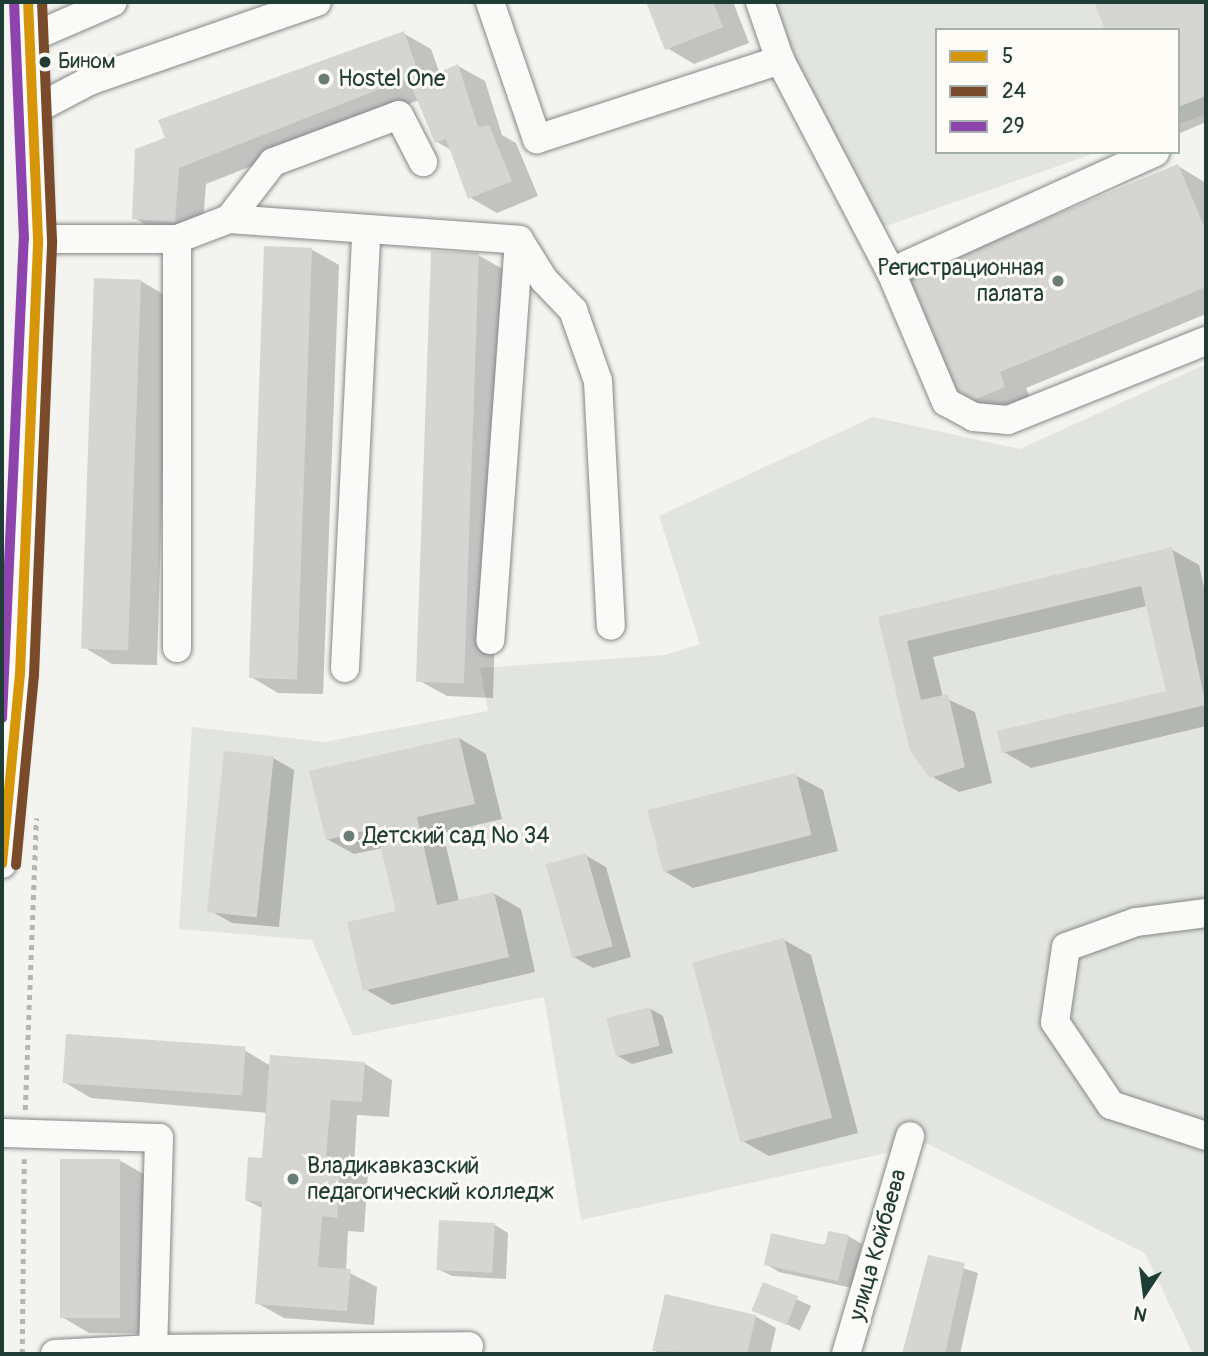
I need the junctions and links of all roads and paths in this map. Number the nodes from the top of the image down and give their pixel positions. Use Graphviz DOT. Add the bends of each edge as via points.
graph roads {
  1 [pos="28,2"];
  2 [pos="113,2"];
  3 [pos="317,2"];
  4 [pos="490,2"];
  5 [pos="760,2"];
  6 [pos="30,38"];
  7 [pos="780,60"];
  8 [pos="36,109"];
  9 [pos="1151,154"];
  10 [pos="423,162"];
  11 [pos="229,219"];
  12 [pos="366,231"];
  13 [pos="38,239"];
  14 [pos="177,239"];
  15 [pos="519,240"];
  16 [pos="891,272"];
  17 [pos="1206,341"];
  18 [pos="611,626"];
  19 [pos="490,640"];
  20 [pos="177,648"];
  21 [pos="345,668"];
  22 [pos="11,673"];
  23 [pos="36,816"];
  24 [pos="2,864"];
  25 [pos="1206,913"];
  26 [pos="17,1133"];
  27 [pos="909,1136"];
  28 [pos="1206,1136"];
  29 [pos="469,1346"];
  30 [pos="153,1349"];
  31 [pos="22,1354"];
  32 [pos="55,1354"];
  33 [pos="846,1354"];
  1 -- 6 [label="street"];
  2 -- 6 [label="street"];
  3 -- 8 [label="street" via="89,82"];
  4 -- 7 [label="street" via="537,139"];
  5 -- 7 [label="street"];
  6 -- 8 [label="street"];
  7 -- 16 [label="street"];
  8 -- 13 [label="street"];
  9 -- 16 [label="street"];
  10 -- 11 [label="street" via="399,115 273,162"];
  11 -- 12 [label="street"];
  11 -- 14 [label="street"];
  12 -- 15 [label="street"];
  12 -- 21 [label="street"];
  13 -- 14 [label="street"];
  13 -- 22 [label="street"];
  14 -- 20 [label="street"];
  15 -- 18 [label="street" via="544,280 573,310 598,381"];
  15 -- 19 [label="street"];
  16 -- 17 [label="street" via="946,402 974,417 1008,420"];
  22 -- 24 [label="street"];
  23 -- 26 [label="path"];
  25 -- 28 [label="street" via="1136,922 1066,947 1055,1022 1111,1105"];
  26 -- 30 [label="street" via="159,1138"];
  26 -- 31 [label="path"];
  27 -- 33 [label="street, улица Койбаева"];
  29 -- 30 [label="street"];
  30 -- 32 [label="street"];
}
